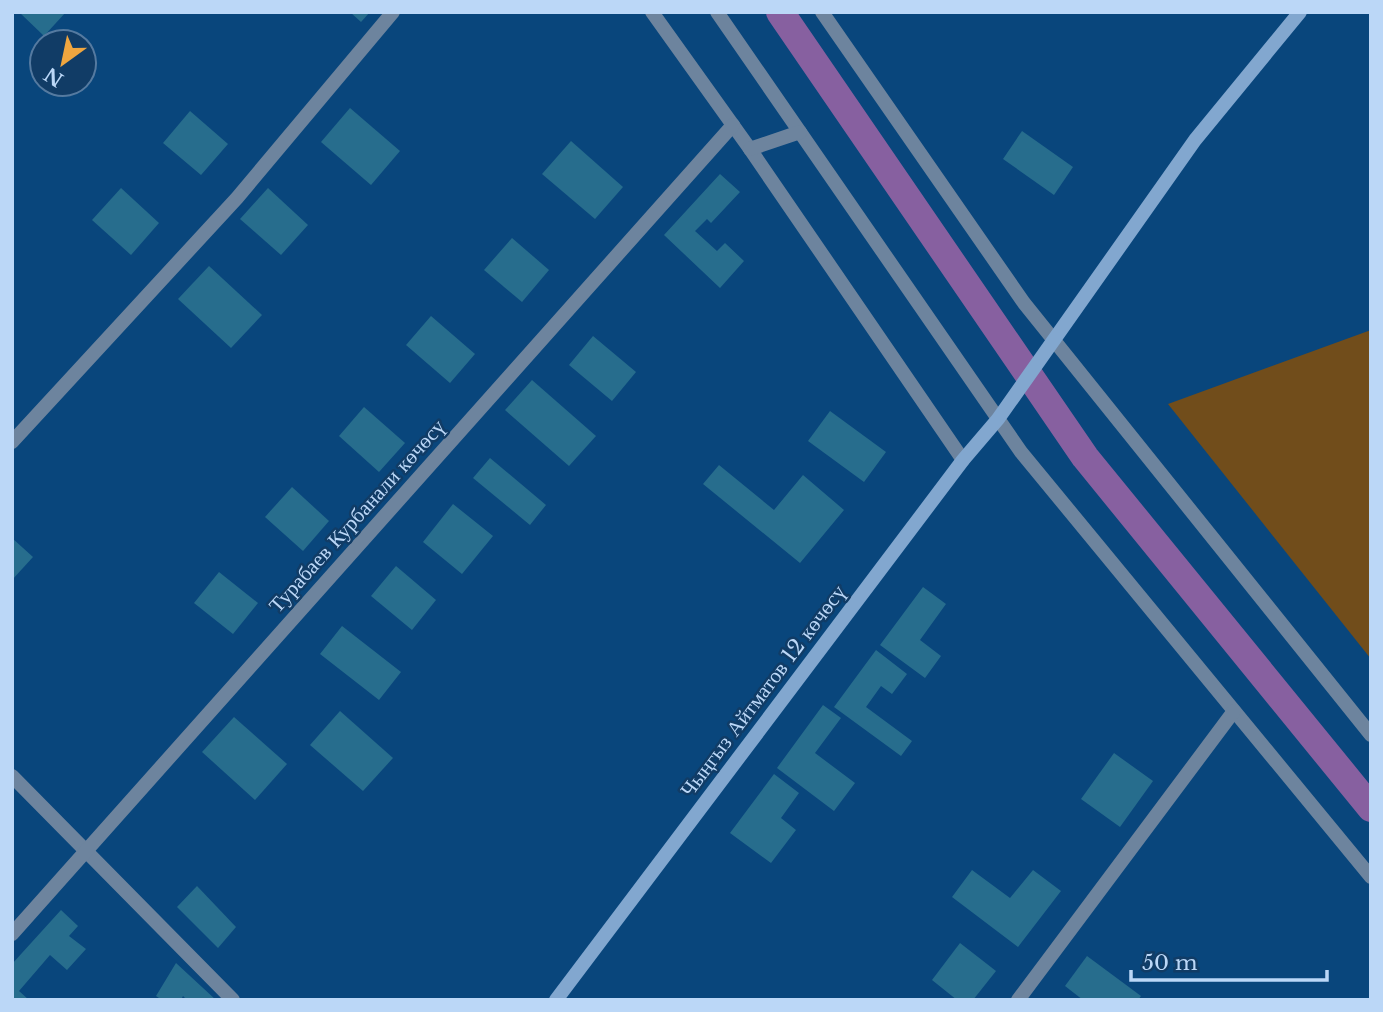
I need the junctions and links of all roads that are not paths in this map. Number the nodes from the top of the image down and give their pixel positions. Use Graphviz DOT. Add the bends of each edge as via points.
graph roads {
  1 [pos="393,12"];
  2 [pos="652,12"];
  3 [pos="717,12"];
  4 [pos="822,12"];
  5 [pos="1300,12"];
  6 [pos="733,125"];
  7 [pos="800,132"];
  8 [pos="750,149"];
  9 [pos="1050,346"];
  10 [pos="1002,414"];
  11 [pos="12,442"];
  12 [pos="963,460"];
  13 [pos="1234,711"];
  14 [pos="1371,735"];
  15 [pos="12,776"];
  16 [pos="88,850"];
  17 [pos="1371,877"];
  18 [pos="12,934"];
  19 [pos="233,1000"];
  20 [pos="556,1000"];
  21 [pos="1018,1000"];
  1 -- 11 [label="street" via="237,198"];
  2 -- 6 [label="street"];
  3 -- 7 [label="street"];
  4 -- 9 [label="street"];
  5 -- 9 [label="main road, Чыңгыз Айтматов 12 көчөсү" via="1195,140"];
  6 -- 8 [label="street"];
  6 -- 16 [label="street, Турабаев Курбанали көчөсү"];
  7 -- 8 [label="street"];
  7 -- 10 [label="street"];
  8 -- 12 [label="street"];
  9 -- 10 [label="main road, Чыңгыз Айтматов 12 көчөсү"];
  9 -- 14 [label="street"];
  10 -- 12 [label="main road, Чыңгыз Айтматов 12 көчөсү"];
  10 -- 13 [label="street" via="1021,452"];
  12 -- 20 [label="main road, Чыңгыз Айтматов 12 көчөсү"];
  13 -- 17 [label="street"];
  13 -- 21 [label="street"];
  15 -- 16 [label="street"];
  16 -- 18 [label="street, Турабаев Курбанали көчөсү"];
  16 -- 19 [label="street"];
}
